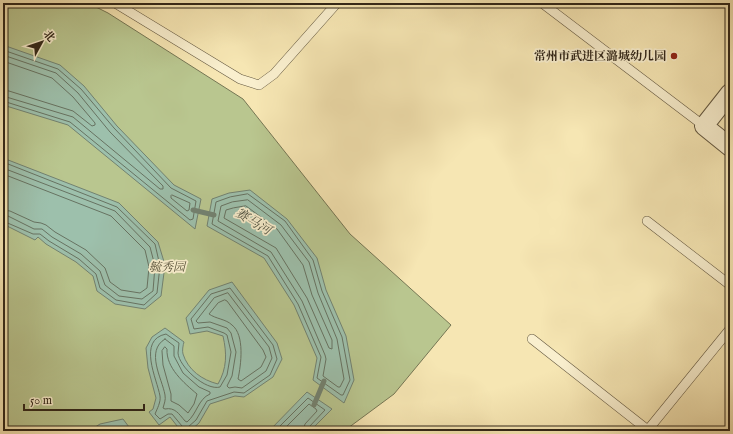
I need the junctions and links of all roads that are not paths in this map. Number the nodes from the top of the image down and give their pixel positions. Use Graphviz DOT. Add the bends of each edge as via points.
graph roads {
  1 [pos="115,3"];
  2 [pos="337,3"];
  3 [pos="542,3"];
  4 [pos="730,93"];
  5 [pos="704,126"];
  6 [pos="730,147"];
  7 [pos="647,221"];
  8 [pos="730,285"];
  9 [pos="730,328"];
  10 [pos="532,340"];
  11 [pos="648,431"];
  1 -- 2 [label="lane" via="240,79 259,84 274,74"];
  3 -- 5 [label="lane"];
  4 -- 5 [label="street"];
  5 -- 6 [label="street"];
  7 -- 8 [label="lane"];
  9 -- 11 [label="lane"];
  10 -- 11 [label="lane"];
}
